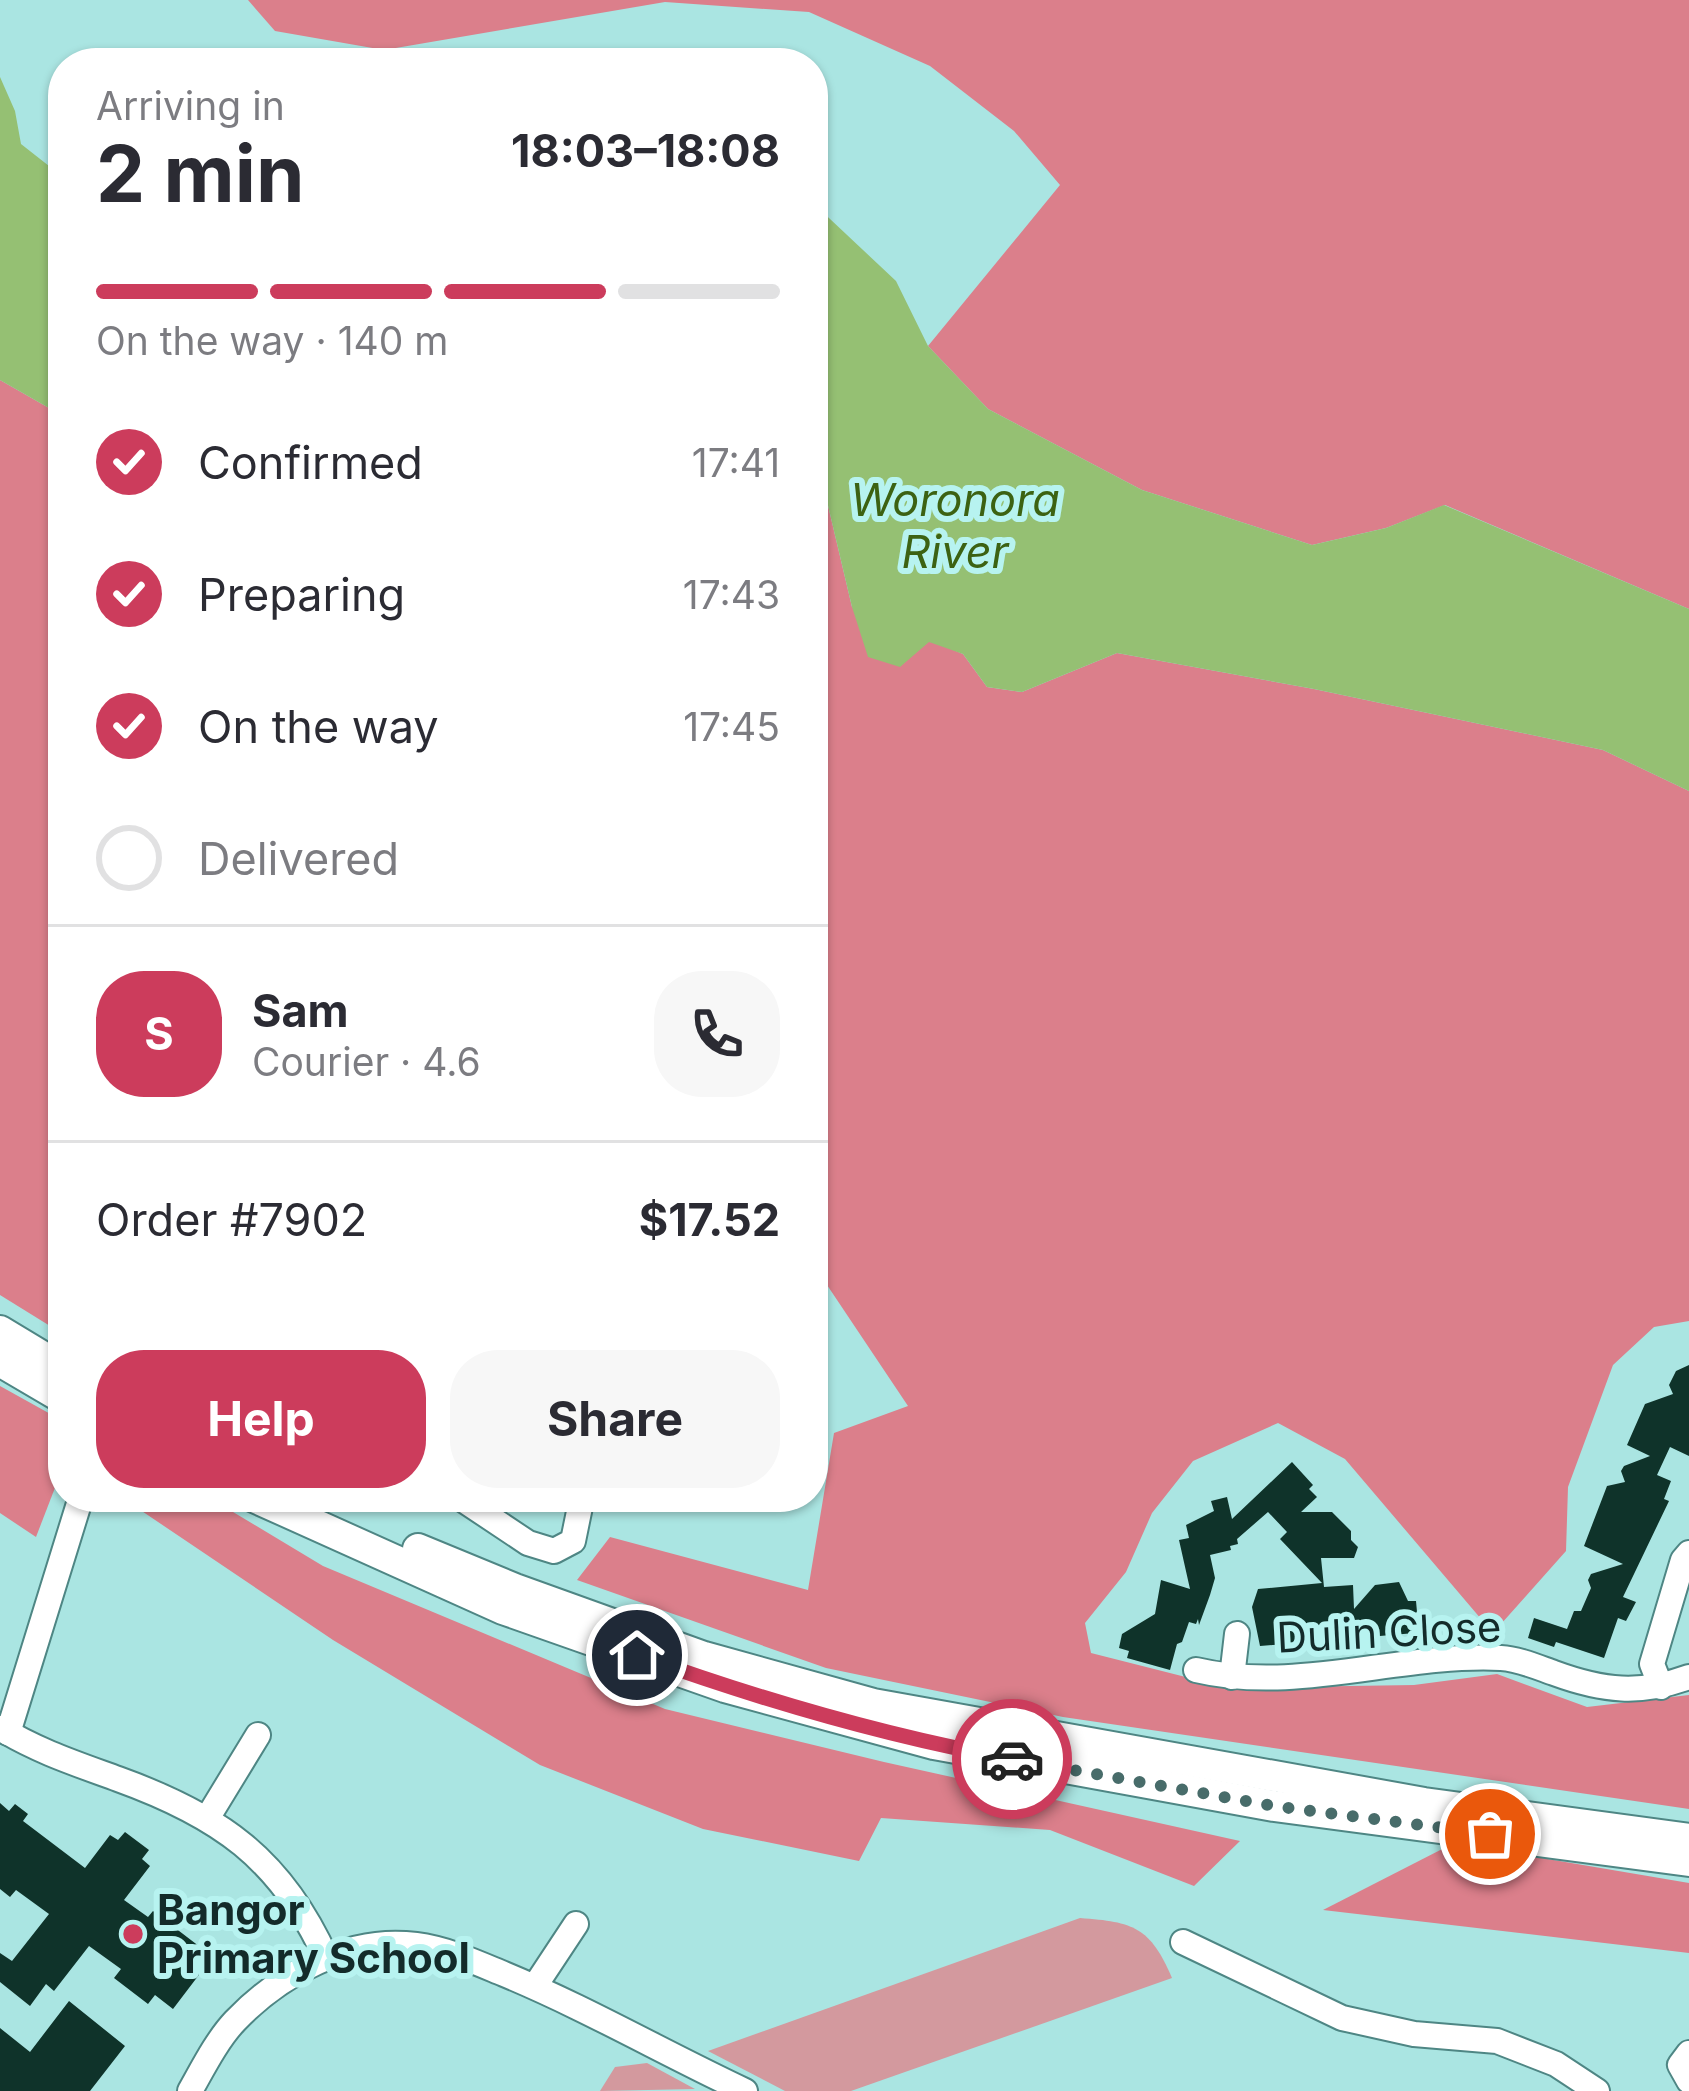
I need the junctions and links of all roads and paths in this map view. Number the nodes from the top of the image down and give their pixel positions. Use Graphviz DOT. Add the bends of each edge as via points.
graph roads {
  1 [pos="0,1331"];
  2 [pos="0,1361"];
  3 [pos="48,1372"];
  4 [pos="48,1377"];
  5 [pos="76,1512"];
  6 [pos="287,1512"];
  7 [pos="337,1512"];
  8 [pos="482,1512"];
  9 [pos="579,1512"];
  10 [pos="1689,1553"];
  11 [pos="1237,1634"];
  12 [pos="1196,1670"];
  13 [pos="1232,1677"];
  14 [pos="1689,1678"];
  15 [pos="1661,1687"];
  16 [pos="4,1730"];
  17 [pos="258,1735"];
  18 [pos="208,1817"];
  19 [pos="1689,1839"];
  20 [pos="1689,1861"];
  21 [pos="576,1924"];
  22 [pos="1183,1942"];
  23 [pos="326,1958"];
  24 [pos="535,1986"];
  25 [pos="1689,2053"];
  26 [pos="1688,2086"];
  27 [pos="195,2090"];
  28 [pos="745,2091"];
  29 [pos="1597,2091"];
  1 -- 3 [label="main road"];
  2 -- 4 [label="main road"];
  5 -- 16 [label="street"];
  6 -- 20 [label="main road" via="503,1609 725,1687 934,1744 1274,1806"];
  7 -- 19 [label="main road" via="514,1589 704,1657 873,1705 1424,1803"];
  8 -- 9 [label="street" via="554,1551 572,1541"];
  10 -- 15 [label="street" via="1652,1664"];
  11 -- 13 [label="street, Dulin Close"];
  12 -- 13 [label="street, Dulin Close"];
  13 -- 15 [label="street, Dulin Close" via="1504,1658 1603,1689"];
  14 -- 15 [label="street, Dulin Close"];
  16 -- 18 [label="street"];
  17 -- 18 [label="street"];
  18 -- 23 [label="street" via="281,1880"];
  21 -- 24 [label="street"];
  22 -- 29 [label="street" via="1342,2018 1497,2041"];
  23 -- 24 [label="street" via="414,1944"];
  23 -- 27 [label="street" via="279,1983 232,2024"];
  24 -- 28 [label="street"];
  25 -- 26 [label="street" via="1680,2065"];
}
